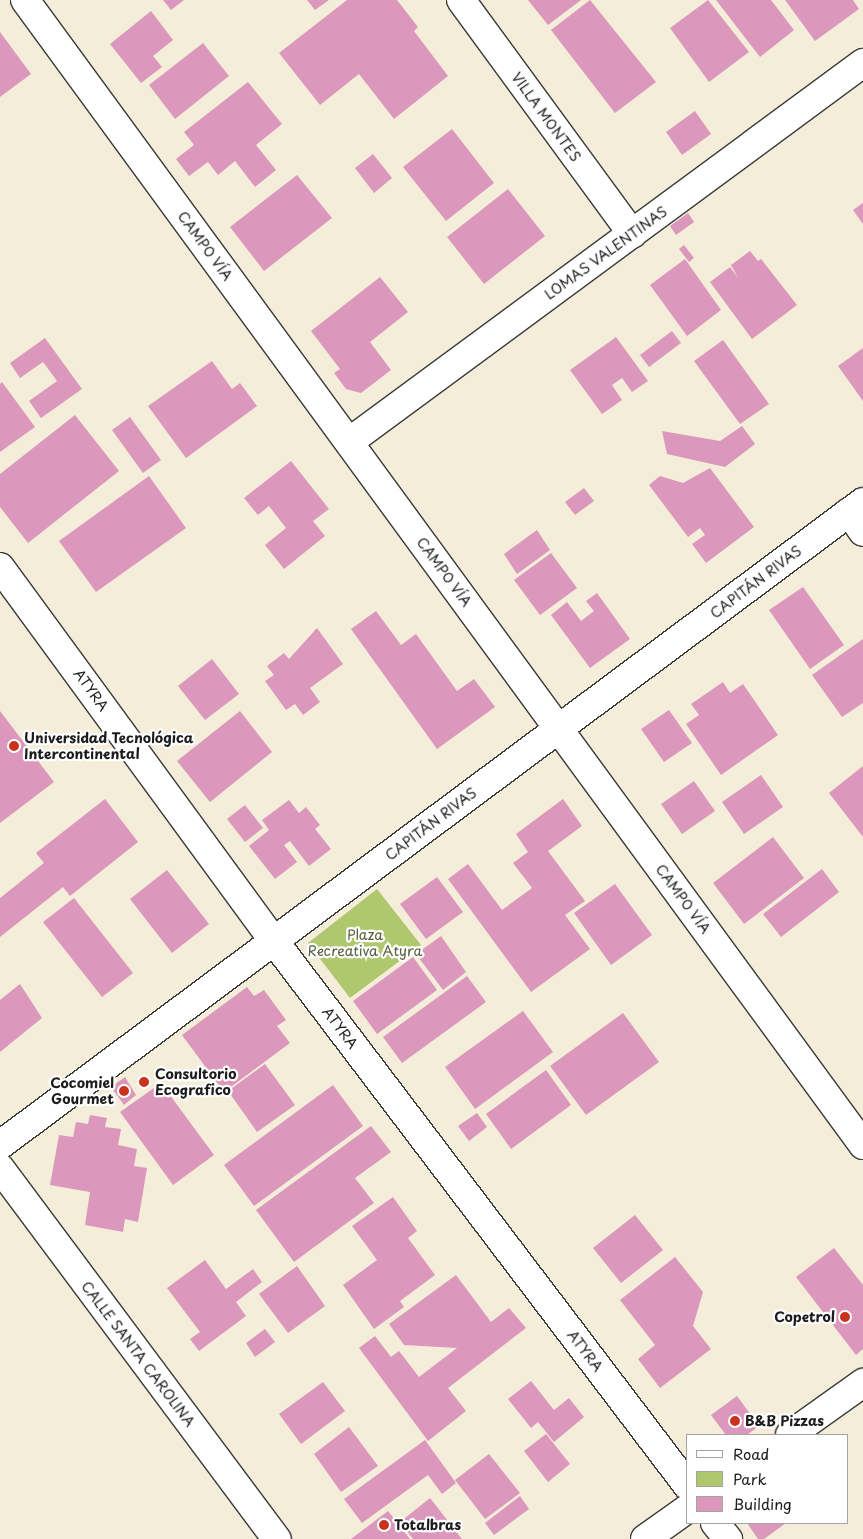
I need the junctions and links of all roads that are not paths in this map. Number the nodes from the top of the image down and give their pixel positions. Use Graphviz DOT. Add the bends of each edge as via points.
graph roads {
  1 [pos="25,0"];
  2 [pos="461,0"];
  3 [pos="863,63"];
  4 [pos="632,234"];
  5 [pos="349,442"];
  6 [pos="858,515"];
  7 [pos="0,567"];
  8 [pos="559,729"];
  9 [pos="274,941"];
  10 [pos="863,1145"];
  11 [pos="0,1146"];
  12 [pos="0,1168"];
  13 [pos="863,1383"];
  14 [pos="791,1434"];
  15 [pos="686,1484"];
  16 [pos="686,1510"];
  17 [pos="716,1524"];
  18 [pos="277,1539"];
  19 [pos="645,1539"];
  20 [pos="728,1539"];
  1 -- 5 [label="street, CAMPO VÍA"];
  2 -- 4 [label="street, VILLA MONTES"];
  3 -- 4 [label="street, LOMAS VALENTINAS"];
  4 -- 5 [label="street, LOMAS VALENTINAS"];
  5 -- 8 [label="street, CAMPO VÍA"];
  6 -- 8 [label="street, CAPITÁN RIVAS"];
  7 -- 9 [label="street, ATYRA"];
  8 -- 9 [label="street, CAPITÁN RIVAS"];
  8 -- 10 [label="street, CAMPO VÍA"];
  9 -- 11 [label="street, CAPITÁN RIVAS"];
  9 -- 15 [label="street, ATYRA"];
  12 -- 18 [label="street, CALLE SANTA CAROLINA"];
  13 -- 14 [label="street"];
  16 -- 19 [label="street"];
  17 -- 20 [label="street"];
}
